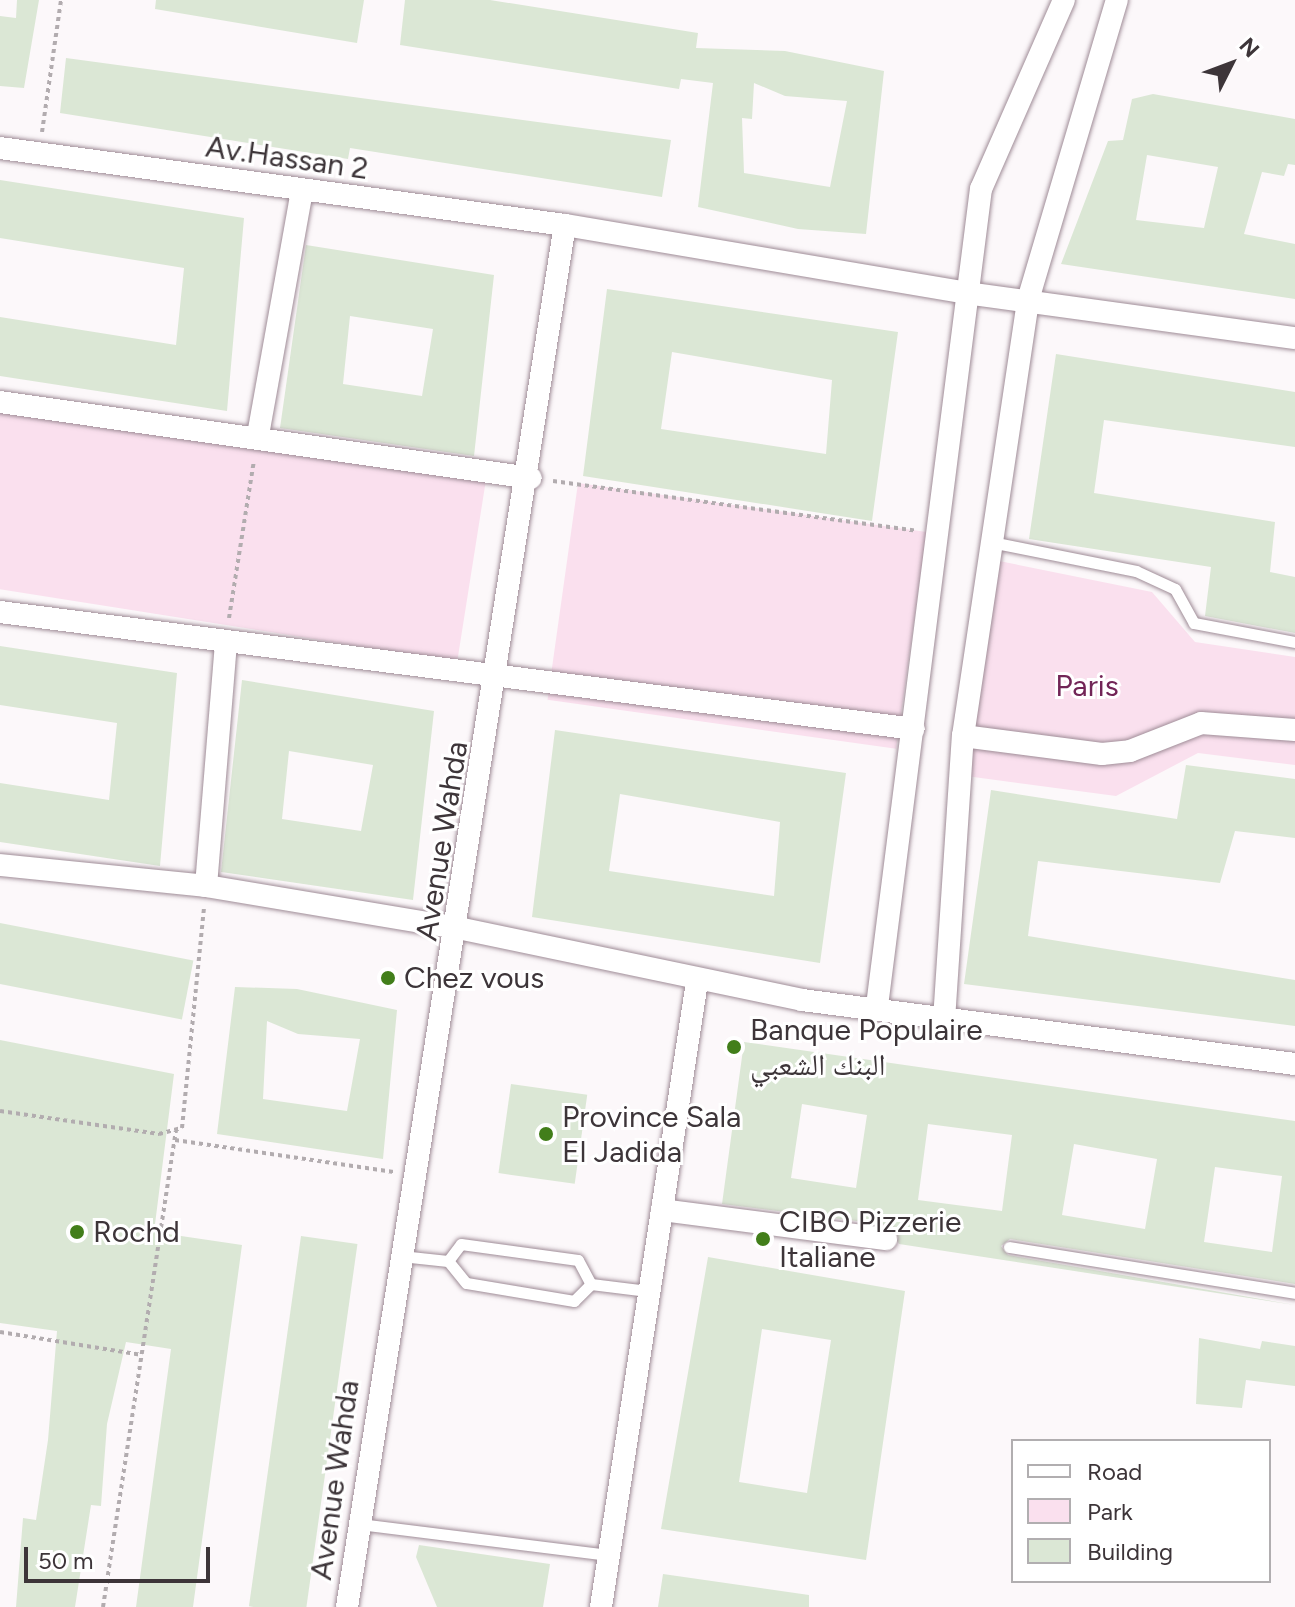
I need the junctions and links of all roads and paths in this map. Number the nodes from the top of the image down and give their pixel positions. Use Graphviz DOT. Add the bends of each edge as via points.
graph roads {
  1 [pos="61,0"];
  2 [pos="1064,0"];
  3 [pos="1117,0"];
  4 [pos="0,148"];
  5 [pos="38,154"];
  6 [pos="302,190"];
  7 [pos="565,225"];
  8 [pos="966,293"];
  9 [pos="1028,300"];
  10 [pos="1295,338"];
  11 [pos="0,402"];
  12 [pos="258,435"];
  13 [pos="531,478"];
  14 [pos="941,534"];
  15 [pos="991,542"];
  16 [pos="0,612"];
  17 [pos="226,642"];
  18 [pos="1295,642"];
  19 [pos="499,677"];
  20 [pos="914,729"];
  21 [pos="1295,730"];
  22 [pos="963,736"];
  23 [pos="0,865"];
  24 [pos="206,886"];
  25 [pos="458,928"];
  26 [pos="697,982"];
  27 [pos="877,1006"];
  28 [pos="944,1020"];
  29 [pos="1295,1064"];
  30 [pos="0,1111"];
  31 [pos="176,1131"];
  32 [pos="175,1140"];
  33 [pos="413,1174"];
  34 [pos="662,1210"];
  35 [pos="886,1239"];
  36 [pos="1009,1247"];
  37 [pos="398,1256"];
  38 [pos="448,1261"];
  39 [pos="591,1284"];
  40 [pos="648,1291"];
  41 [pos="1295,1293"];
  42 [pos="0,1332"];
  43 [pos="142,1355"];
  44 [pos="359,1524"];
  45 [pos="609,1555"];
  46 [pos="103,1607"];
  47 [pos="347,1607"];
  48 [pos="601,1607"];
  1 -- 5 [label="path"];
  2 -- 8 [label="street" via="981,189"];
  3 -- 9 [label="street"];
  4 -- 5 [label="street, Av.Hassan 2"];
  5 -- 6 [label="street, Av.Hassan 2"];
  6 -- 7 [label="street, Av.Hassan 2"];
  6 -- 12 [label="street"];
  7 -- 8 [label="street, Av.Hassan 2"];
  7 -- 13 [label="street, Avenue Wahda"];
  8 -- 9 [label="street, Av.Hassan 2"];
  8 -- 14 [label="street"];
  9 -- 10 [label="street, Av.Hassan 2"];
  9 -- 15 [label="street"];
  11 -- 12 [label="street"];
  12 -- 13 [label="street"];
  12 -- 17 [label="path"];
  13 -- 14 [label="path"];
  13 -- 19 [label="street, Avenue Wahda"];
  14 -- 20 [label="street"];
  15 -- 18 [label="lane" via="1145,574 1175,589 1194,623"];
  15 -- 22 [label="street"];
  16 -- 17 [label="street"];
  17 -- 19 [label="street"];
  17 -- 24 [label="street"];
  19 -- 20 [label="street"];
  19 -- 25 [label="street, Avenue Wahda"];
  20 -- 27 [label="street"];
  21 -- 22 [label="street" via="1201,723 1144,747 1102,754"];
  22 -- 28 [label="street"];
  23 -- 24 [label="street"];
  24 -- 25 [label="street"];
  24 -- 31 [label="path" via="200,998"];
  25 -- 26 [label="street"];
  25 -- 33 [label="street, Avenue Wahda"];
  26 -- 27 [label="street"];
  26 -- 34 [label="street"];
  27 -- 28 [label="street"];
  28 -- 29 [label="street"];
  30 -- 31 [label="path"];
  31 -- 32 [label="path"];
  32 -- 33 [label="path"];
  32 -- 43 [label="path"];
  33 -- 37 [label="street, Avenue Wahda"];
  34 -- 35 [label="street"];
  34 -- 40 [label="street"];
  36 -- 41 [label="lane"];
  37 -- 38 [label="lane"];
  37 -- 44 [label="street, Avenue Wahda"];
  38 -- 39 [label="lane" via="466,1283 558,1299 583,1299"];
  38 -- 39 [label="lane" via="461,1244 578,1260"];
  39 -- 40 [label="lane"];
  40 -- 45 [label="street"];
  42 -- 43 [label="path"];
  43 -- 46 [label="path"];
  44 -- 45 [label="lane"];
  44 -- 47 [label="street, Avenue Wahda"];
  45 -- 48 [label="street"];
}
